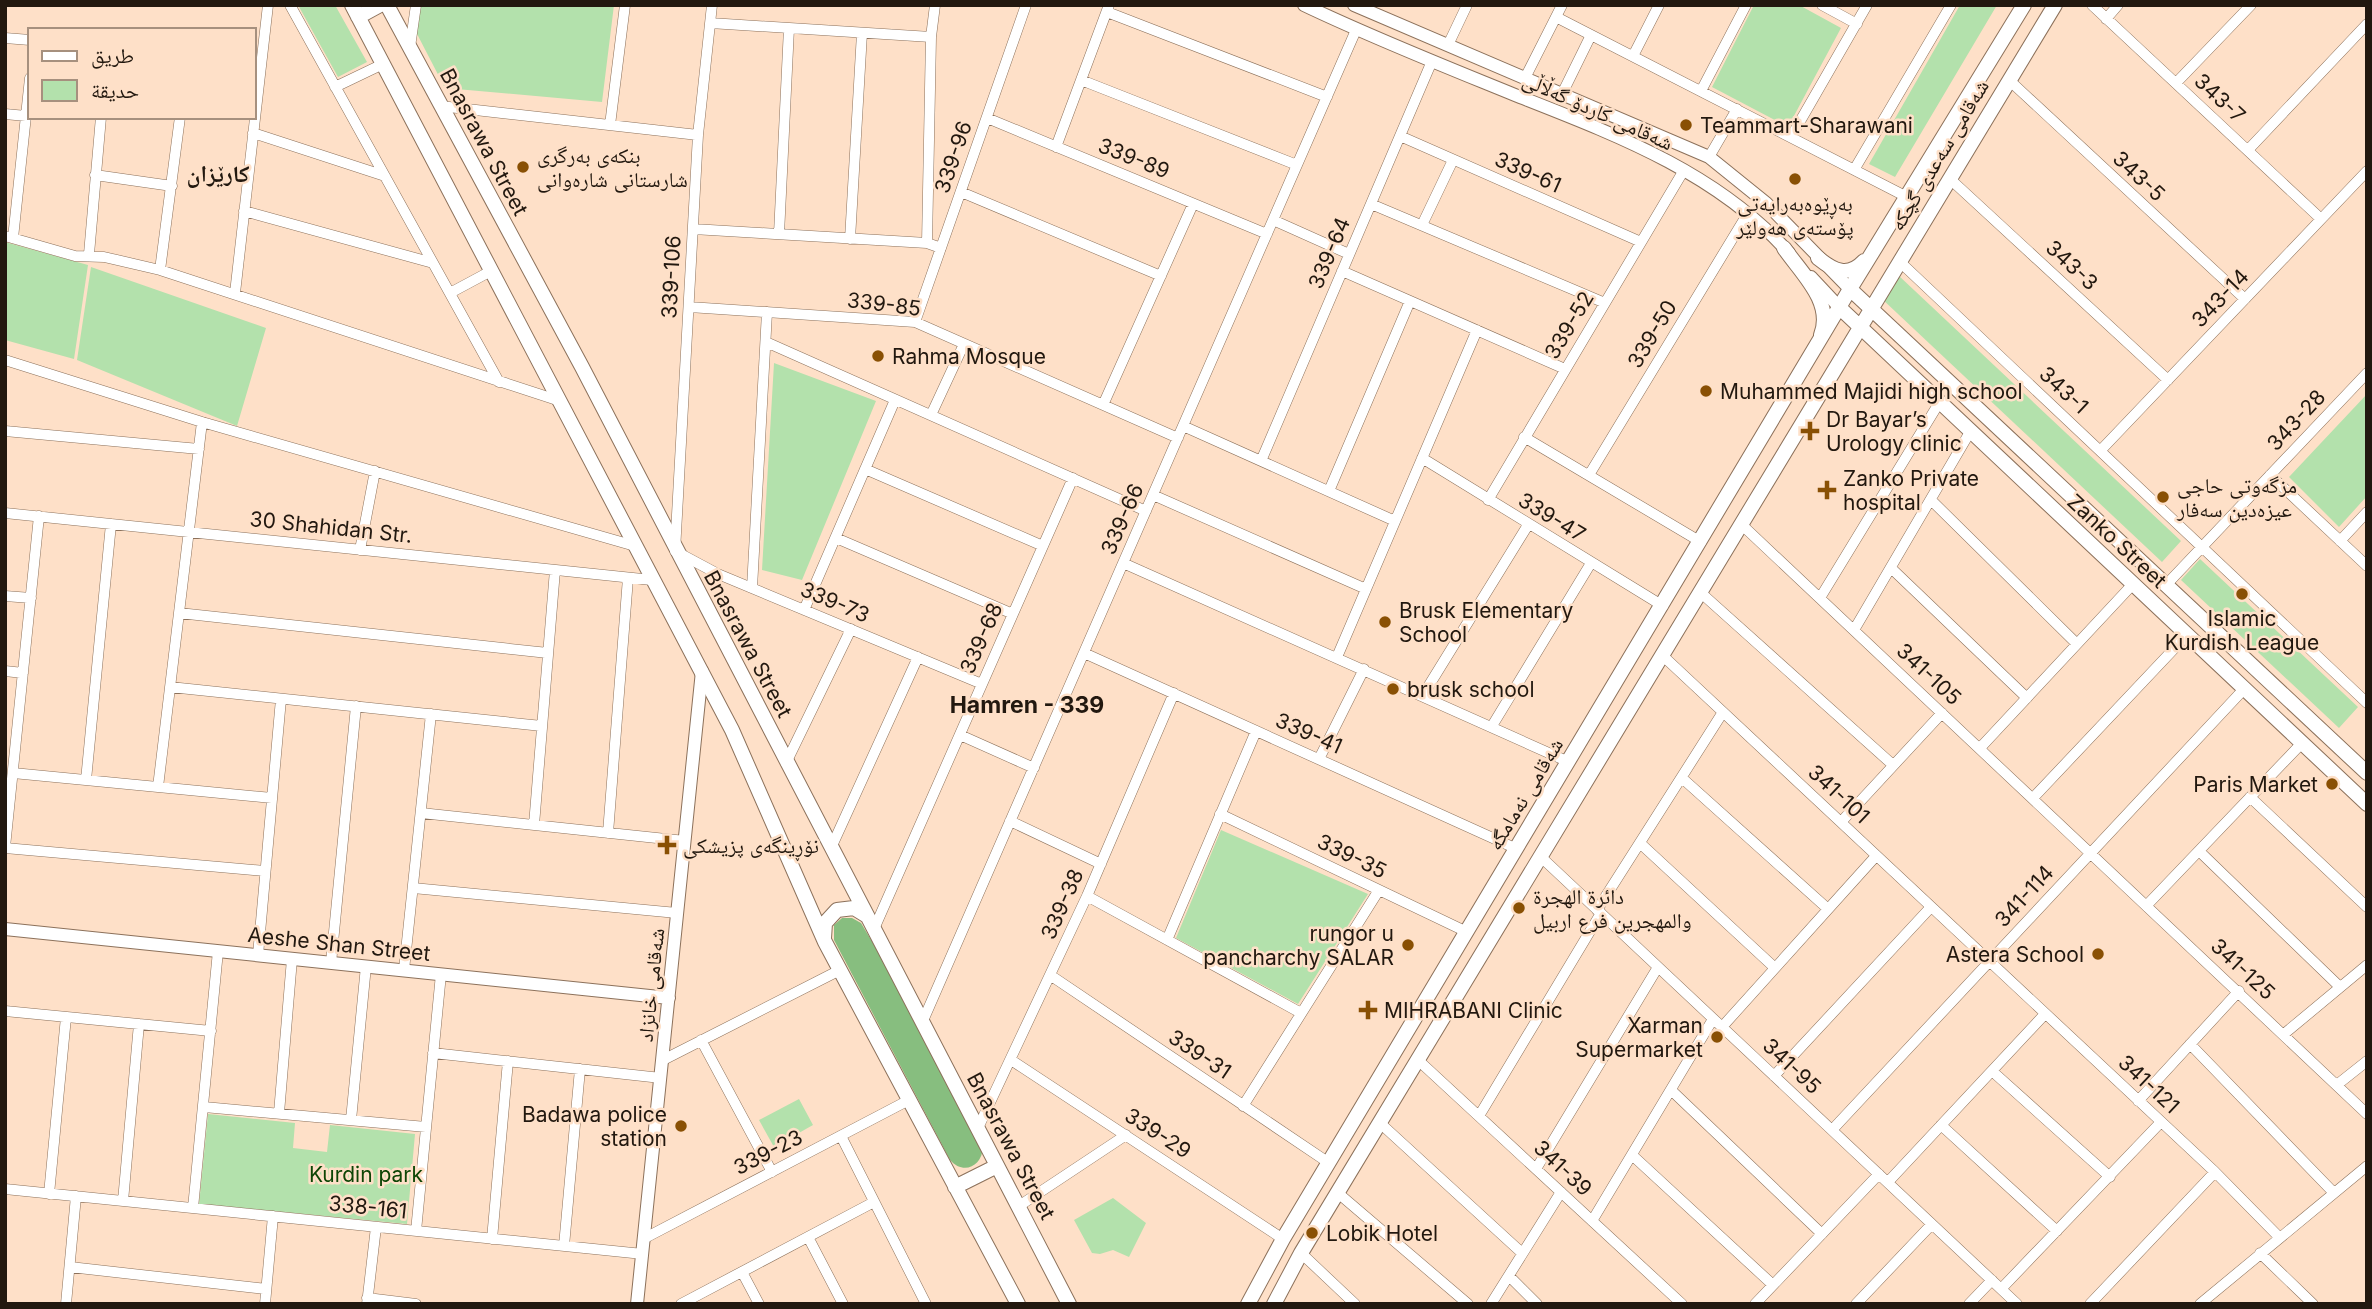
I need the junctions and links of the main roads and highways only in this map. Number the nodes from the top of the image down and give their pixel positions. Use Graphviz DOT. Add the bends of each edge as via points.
graph roads {
  1 [pos="380,5"];
  2 [pos="387,5"];
  3 [pos="2024,5"];
  4 [pos="2054,5"];
  5 [pos="355,11"];
  6 [pos="1881,240"];
  7 [pos="1784,247"];
  8 [pos="1818,258"];
  9 [pos="1896,266"];
  10 [pos="1850,289"];
  11 [pos="1840,308"];
  12 [pos="1870,309"];
  13 [pos="1859,327"];
  14 [pos="1812,356"];
  15 [pos="1892,358"];
  16 [pos="1924,360"];
  17 [pos="1801,424"];
  18 [pos="1605,703"];
  19 [pos="1626,715"];
  20 [pos="2354,761"];
  21 [pos="2367,773"];
  22 [pos="2339,778"];
  23 [pos="2367,804"];
  24 [pos="1487,900"];
  25 [pos="1507,913"];
  26 [pos="871,923"];
  27 [pos="826,943"];
  28 [pos="997,1166"];
  29 [pos="955,1187"];
  30 [pos="1018,1304"];
  31 [pos="1069,1304"];
  32 [pos="1248,1304"];
  33 [pos="1273,1304"];
  1 -- 5 [label="main road"];
  2 -- 26 [label="main road, Bnasrawa Street" via="582,367"];
  3 -- 6 [label="main road, شەقامی سەعدی گچکە"];
  4 -- 9 [label="main road, شەقامی سەعدی گچکە"];
  5 -- 27 [label="main road" via="732,730"];
  6 -- 8 [label="main road" via="1850,271 1834,270"];
  6 -- 10 [label="main road, شەقامی سەعدی گچکە"];
  7 -- 14 [label="main road" via="1823,307 1823,329"];
  9 -- 12 [label="main road, شەقامی سەعدی گچکە"];
  9 -- 16 [label="main road" via="1880,310"];
  10 -- 11 [label="main road, شەقامی سەعدی گچکە"];
  10 -- 12 [label="main road, Zanko Street"];
  11 -- 13 [label="main road, Zanko Street"];
  11 -- 14 [label="main road, شەقامی نەمامگە"];
  12 -- 13 [label="main road, شەقامی سەعدی گچکە"];
  12 -- 16 [label="main road, Zanko Street"];
  13 -- 15 [label="main road, Zanko Street"];
  13 -- 17 [label="main road"];
  14 -- 18 [label="main road, شەقامی نەمامگە"];
  15 -- 17 [label="main road" via="1873,342 1859,341 1827,394"];
  15 -- 22 [label="main road, Zanko Street"];
  16 -- 20 [label="main road, Zanko Street"];
  17 -- 19 [label="main road"];
  18 -- 19 [label="main road"];
  18 -- 24 [label="main road, شەقامی نەمامگە"];
  19 -- 25 [label="main road"];
  20 -- 21 [label="main road, Zanko Street"];
  20 -- 22 [label="main road"];
  22 -- 23 [label="main road, Zanko Street"];
  24 -- 25 [label="main road"];
  24 -- 32 [label="main road, شەقامی نەمامگە"];
  25 -- 33 [label="main road"];
  26 -- 27 [label="main road" via="851,907 834,911 824,926"];
  26 -- 28 [label="main road, Bnasrawa Street"];
  27 -- 29 [label="main road"];
  28 -- 29 [label="main road"];
  28 -- 31 [label="main road, Bnasrawa Street"];
  29 -- 30 [label="main road"];
}
